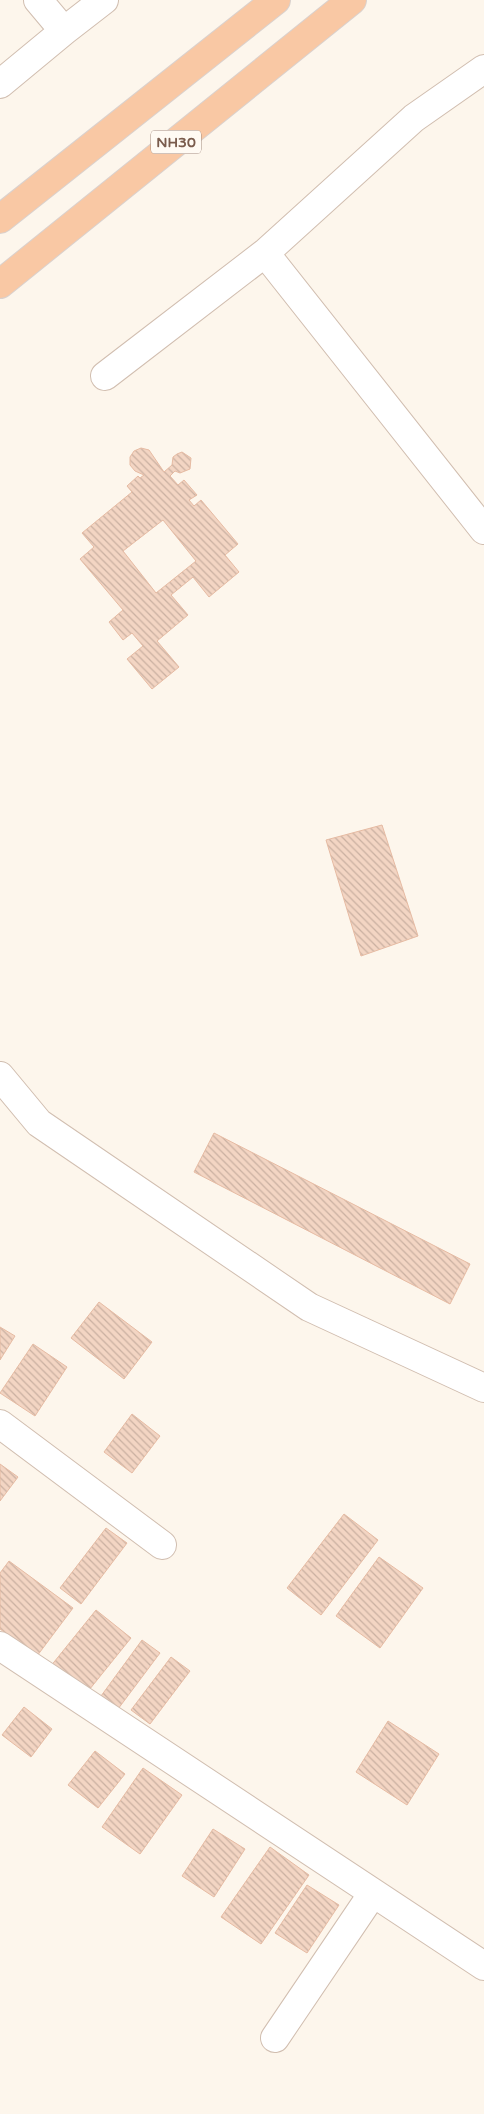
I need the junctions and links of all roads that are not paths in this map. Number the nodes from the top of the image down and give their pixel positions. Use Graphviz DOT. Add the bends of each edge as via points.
graph roads {
  1 [pos="38,0"];
  2 [pos="104,0"];
  3 [pos="276,0"];
  4 [pos="352,0"];
  5 [pos="64,30"];
  6 [pos="484,68"];
  7 [pos="0,84"];
  8 [pos="0,219"];
  9 [pos="265,253"];
  10 [pos="0,284"];
  11 [pos="106,376"];
  12 [pos="484,530"];
  13 [pos="0,1076"];
  14 [pos="484,1388"];
  15 [pos="0,1424"];
  16 [pos="162,1545"];
  17 [pos="0,1646"];
  18 [pos="373,1893"];
  19 [pos="484,1966"];
  20 [pos="275,2038"];
  1 -- 5 [label="street"];
  2 -- 5 [label="street"];
  3 -- 8 [label="highway"];
  4 -- 10 [label="highway, NH30"];
  5 -- 7 [label="street"];
  6 -- 9 [label="street" via="414,118"];
  9 -- 11 [label="street"];
  9 -- 12 [label="street"];
  13 -- 14 [label="street" via="39,1123 310,1307"];
  15 -- 16 [label="street"];
  17 -- 18 [label="street"];
  18 -- 19 [label="street"];
  18 -- 20 [label="street"];
}
